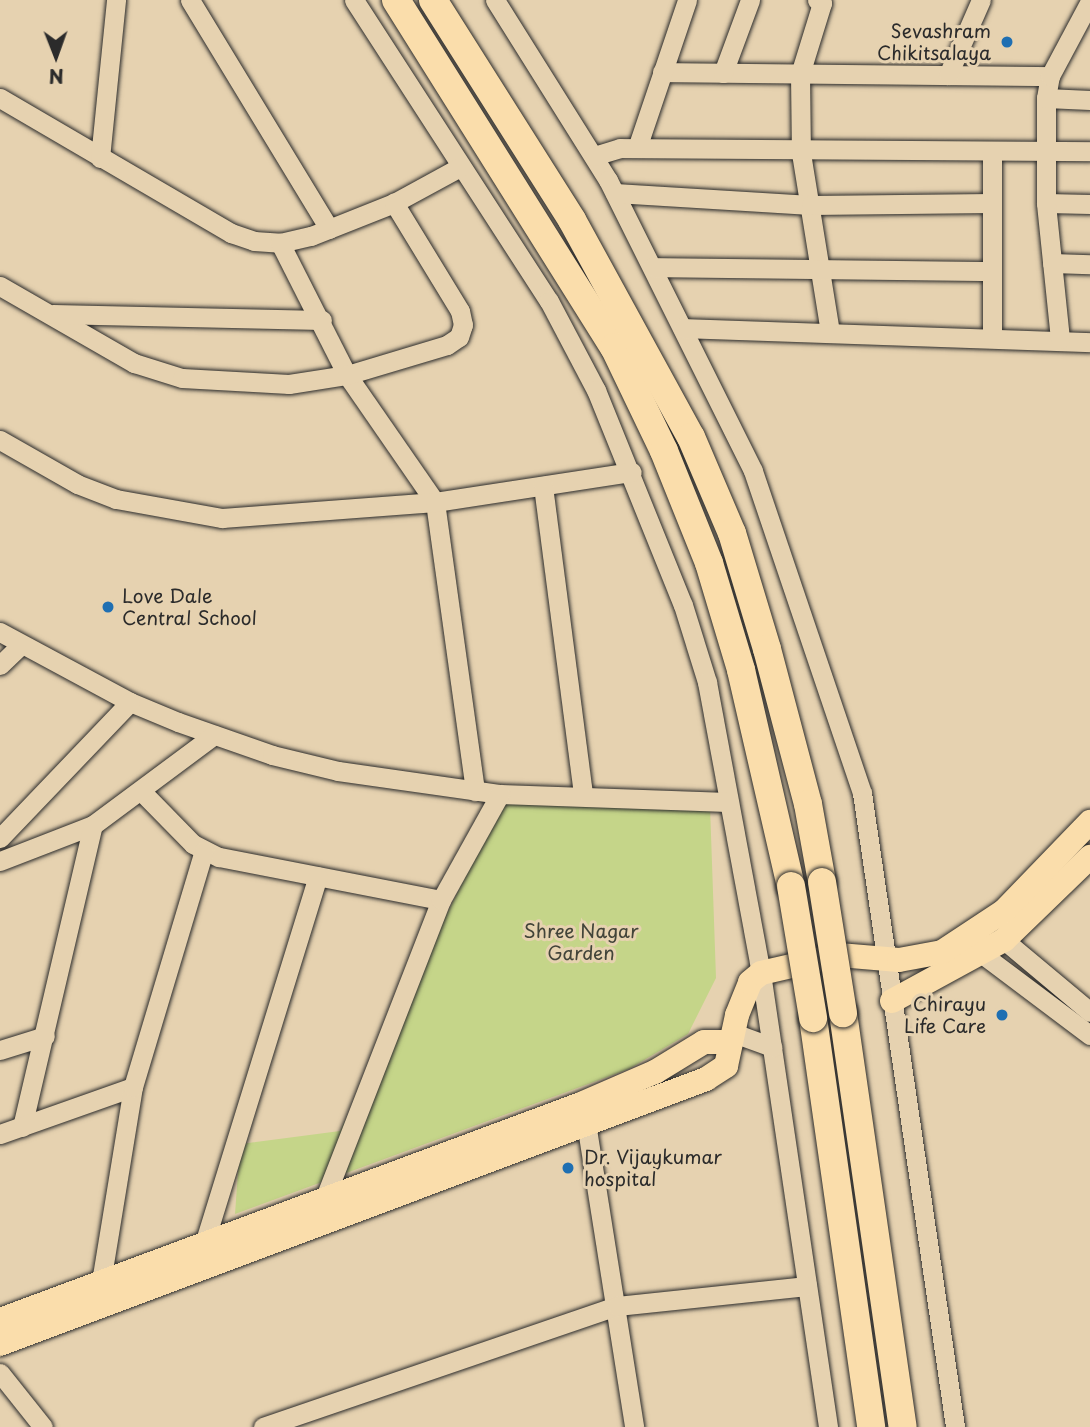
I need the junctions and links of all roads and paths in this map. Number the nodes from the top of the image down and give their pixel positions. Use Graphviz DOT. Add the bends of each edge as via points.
graph roads {
  1 [pos="116,0"];
  2 [pos="190,0"];
  3 [pos="354,0"];
  4 [pos="396,0"];
  5 [pos="433,0"];
  6 [pos="495,0"];
  7 [pos="687,0"];
  8 [pos="750,0"];
  9 [pos="981,0"];
  10 [pos="821,1"];
  11 [pos="1090,1"];
  12 [pos="663,72"];
  13 [pos="723,73"];
  14 [pos="800,74"];
  15 [pos="948,75"];
  16 [pos="1050,76"];
  17 [pos="1046,97"];
  18 [pos="0,98"];
  19 [pos="1090,100"];
  20 [pos="637,148"];
  21 [pos="1090,151"];
  22 [pos="1044,152"];
  23 [pos="801,153"];
  24 [pos="992,153"];
  25 [pos="594,156"];
  26 [pos="100,158"];
  27 [pos="460,167"];
  28 [pos="615,193"];
  29 [pos="394,203"];
  30 [pos="992,203"];
  31 [pos="1046,203"];
  32 [pos="1090,204"];
  33 [pos="811,205"];
  34 [pos="329,229"];
  35 [pos="280,243"];
  36 [pos="1052,263"];
  37 [pos="1090,264"];
  38 [pos="821,266"];
  39 [pos="653,267"];
  40 [pos="992,271"];
  41 [pos="0,286"];
  42 [pos="52,314"];
  43 [pos="322,320"];
  44 [pos="684,328"];
  45 [pos="830,332"];
  46 [pos="992,337"];
  47 [pos="1060,339"];
  48 [pos="1090,342"];
  49 [pos="347,375"];
  50 [pos="0,440"];
  51 [pos="632,471"];
  52 [pos="543,486"];
  53 [pos="435,502"];
  54 [pos="0,632"];
  55 [pos="21,645"];
  56 [pos="0,665"];
  57 [pos="130,702"];
  58 [pos="214,735"];
  59 [pos="475,791"];
  60 [pos="142,792"];
  61 [pos="500,794"];
  62 [pos="583,795"];
  63 [pos="728,802"];
  64 [pos="1090,822"];
  65 [pos="93,825"];
  66 [pos="0,838"];
  67 [pos="204,851"];
  68 [pos="1090,857"];
  69 [pos="0,861"];
  70 [pos="318,876"];
  71 [pos="441,900"];
  72 [pos="996,932"];
  73 [pos="974,946"];
  74 [pos="885,956"];
  75 [pos="761,973"];
  76 [pos="892,1001"];
  77 [pos="1090,1012"];
  78 [pos="1090,1035"];
  79 [pos="45,1036"];
  80 [pos="730,1037"];
  81 [pos="772,1048"];
  82 [pos="0,1050"];
  83 [pos="132,1087"];
  84 [pos="585,1113"];
  85 [pos="22,1126"];
  86 [pos="0,1134"];
  87 [pos="325,1197"];
  88 [pos="204,1244"];
  89 [pos="101,1282"];
  90 [pos="807,1286"];
  91 [pos="617,1306"];
  92 [pos="0,1320"];
  93 [pos="0,1345"];
  94 [pos="0,1373"];
  95 [pos="272,1424"];
  96 [pos="43,1427"];
  97 [pos="304,1427"];
  98 [pos="634,1427"];
  99 [pos="828,1427"];
  100 [pos="871,1427"];
  101 [pos="904,1427"];
  102 [pos="955,1427"];
  1 -- 26 [label="street"];
  2 -- 34 [label="street"];
  3 -- 27 [label="street"];
  4 -- 100 [label="highway, bridge" via="607,335 664,451 709,563 741,670 791,886"];
  5 -- 101 [label="highway, bridge" via="572,219 691,437 732,533 808,804"];
  6 -- 25 [label="street"];
  7 -- 12 [label="street"];
  8 -- 13 [label="street"];
  9 -- 15 [label="street"];
  10 -- 14 [label="street"];
  11 -- 16 [label="street"];
  12 -- 13 [label="street"];
  12 -- 20 [label="street"];
  13 -- 14 [label="street"];
  14 -- 15 [label="street"];
  14 -- 23 [label="street"];
  15 -- 16 [label="street"];
  16 -- 17 [label="street"];
  17 -- 19 [label="street"];
  17 -- 22 [label="street"];
  18 -- 26 [label="street"];
  20 -- 23 [label="street"];
  20 -- 25 [label="street"];
  21 -- 22 [label="street"];
  22 -- 24 [label="street"];
  22 -- 31 [label="street"];
  23 -- 24 [label="street"];
  23 -- 33 [label="street"];
  24 -- 30 [label="street"];
  25 -- 28 [label="street"];
  26 -- 35 [label="street" via="231,233"];
  27 -- 29 [label="street"];
  27 -- 51 [label="street" via="549,301"];
  28 -- 33 [label="street"];
  28 -- 39 [label="street"];
  29 -- 34 [label="street"];
  29 -- 49 [label="street" via="460,311 463,325 459,337 447,345"];
  30 -- 33 [label="street"];
  30 -- 40 [label="street"];
  31 -- 32 [label="street"];
  31 -- 36 [label="street"];
  33 -- 38 [label="street"];
  34 -- 35 [label="street"];
  35 -- 43 [label="street"];
  36 -- 37 [label="street"];
  36 -- 47 [label="street"];
  38 -- 39 [label="street"];
  38 -- 40 [label="street"];
  38 -- 45 [label="street"];
  39 -- 44 [label="street"];
  40 -- 46 [label="street"];
  41 -- 42 [label="street"];
  42 -- 43 [label="street"];
  42 -- 49 [label="street" via="134,363 182,378 289,384"];
  43 -- 49 [label="street"];
  44 -- 45 [label="street"];
  44 -- 74 [label="street" via="753,471 862,793"];
  45 -- 46 [label="street"];
  46 -- 47 [label="street"];
  47 -- 48 [label="street"];
  49 -- 53 [label="street"];
  50 -- 53 [label="street" via="77,484 163,510 261,518"];
  51 -- 52 [label="street"];
  51 -- 63 [label="street" via="707,682"];
  52 -- 53 [label="street"];
  52 -- 62 [label="street"];
  53 -- 59 [label="street"];
  54 -- 55 [label="street"];
  55 -- 56 [label="street"];
  55 -- 57 [label="street"];
  57 -- 58 [label="street"];
  57 -- 66 [label="street"];
  58 -- 59 [label="street" via="338,771"];
  58 -- 60 [label="street"];
  59 -- 61 [label="street"];
  60 -- 65 [label="street"];
  60 -- 67 [label="street"];
  61 -- 62 [label="street"];
  61 -- 71 [label="street"];
  62 -- 63 [label="street"];
  63 -- 75 [label="street"];
  64 -- 72 [label="main road"];
  65 -- 69 [label="street"];
  65 -- 79 [label="street"];
  67 -- 70 [label="street"];
  67 -- 83 [label="street"];
  68 -- 72 [label="main road"];
  70 -- 71 [label="street"];
  70 -- 88 [label="street"];
  71 -- 87 [label="street"];
  72 -- 73 [label="main road"];
  72 -- 77 [label="street"];
  73 -- 74 [label="main road" via="922,958"];
  73 -- 76 [label="main road"];
  73 -- 78 [label="street"];
  74 -- 75 [label="main road" via="839,955"];
  74 -- 76 [label="street"];
  75 -- 80 [label="main road" via="750,982"];
  75 -- 81 [label="street"];
  76 -- 102 [label="street"];
  79 -- 82 [label="street"];
  79 -- 85 [label="street"];
  80 -- 81 [label="street"];
  80 -- 84 [label="main road" via="705,1042"];
  81 -- 90 [label="street"];
  83 -- 85 [label="street"];
  83 -- 89 [label="street"];
  84 -- 87 [label="main road"];
  84 -- 91 [label="street"];
  84 -- 93 [label="main road"];
  85 -- 86 [label="street"];
  87 -- 88 [label="main road"];
  88 -- 89 [label="main road"];
  89 -- 92 [label="main road"];
  90 -- 91 [label="street"];
  90 -- 99 [label="street"];
  91 -- 95 [label="street"];
  91 -- 98 [label="street"];
  94 -- 96 [label="street"];
  95 -- 97 [label="street"];
}
